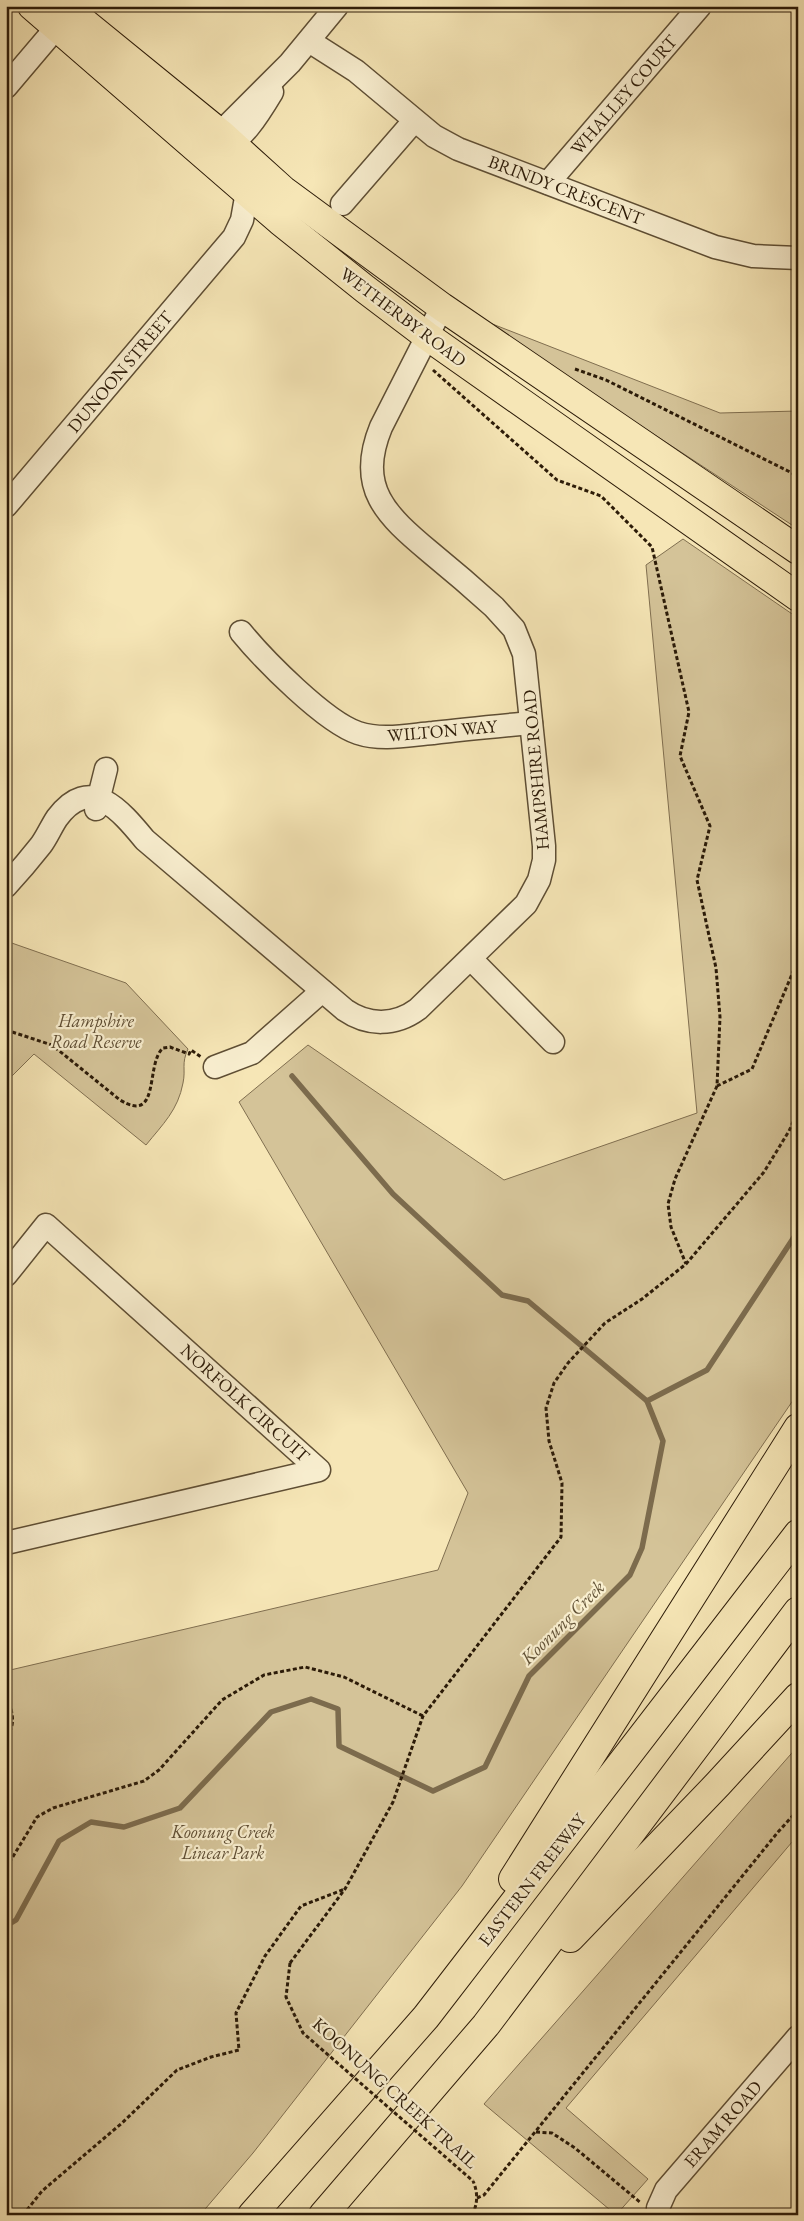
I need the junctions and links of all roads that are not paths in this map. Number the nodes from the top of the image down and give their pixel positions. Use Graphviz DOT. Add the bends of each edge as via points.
graph roads {
  1 [pos="32,6"];
  2 [pos="337,6"];
  3 [pos="700,6"];
  4 [pos="64,15"];
  5 [pos="313,35"];
  6 [pos="6,87"];
  7 [pos="414,121"];
  8 [pos="227,139"];
  9 [pos="209,159"];
  10 [pos="548,183"];
  11 [pos="247,192"];
  12 [pos="342,204"];
  13 [pos="280,221"];
  14 [pos="234,238"];
  15 [pos="798,258"];
  16 [pos="442,308"];
  17 [pos="422,346"];
  18 [pos="6,506"];
  19 [pos="798,550"];
  20 [pos="798,597"];
  21 [pos="241,632"];
  22 [pos="532,722"];
  23 [pos="106,768"];
  24 [pos="98,804"];
  25 [pos="6,886"];
  26 [pos="471,959"];
  27 [pos="322,991"];
  28 [pos="553,1042"];
  29 [pos="215,1067"];
  30 [pos="6,1275"];
  31 [pos="798,1428"];
  32 [pos="798,1534"];
  33 [pos="6,1543"];
  34 [pos="798,1611"];
  35 [pos="798,1697"];
  36 [pos="426,2017"];
  37 [pos="486,2025"];
  38 [pos="798,2037"];
  39 [pos="659,2211"];
  40 [pos="252,2215"];
  41 [pos="323,2215"];
  1 -- 4 [label="main road, WETHERBY ROAD"];
  2 -- 5 [label="street"];
  3 -- 10 [label="street, WHALLEY COURT"];
  4 -- 6 [label="street"];
  4 -- 8 [label="main road, WETHERBY ROAD"];
  4 -- 9 [label="main road, WETHERBY ROAD"];
  5 -- 7 [label="street, BRINDY CRESCENT"];
  5 -- 8 [label="street"];
  7 -- 10 [label="street, BRINDY CRESCENT" via="445,143"];
  7 -- 12 [label="street"];
  8 -- 9 [label="street"];
  8 -- 16 [label="main road, WETHERBY ROAD" via="283,190"];
  9 -- 11 [label="main road, WETHERBY ROAD"];
  10 -- 15 [label="street, BRINDY CRESCENT" via="715,247 753,256"];
  11 -- 13 [label="main road, WETHERBY ROAD"];
  11 -- 14 [label="street, DUNOON STREET" via="242,220"];
  13 -- 14 [label="street, DUNOON STREET" via="254,227"];
  13 -- 17 [label="main road, WETHERBY ROAD" via="365,290"];
  14 -- 18 [label="street, DUNOON STREET"];
  16 -- 17 [label="street, HAMPSHIRE ROAD"];
  16 -- 19 [label="main road, WETHERBY ROAD"];
  17 -- 20 [label="main road, WETHERBY ROAD"];
  17 -- 22 [label="street, HAMPSHIRE ROAD" via="374,444 372,459 376,491 392,519 494,606 514,629 524,654"];
  21 -- 22 [label="street, WILTON WAY" via="271,665 320,709 358,733 389,737"];
  22 -- 26 [label="street, HAMPSHIRE ROAD" via="544,846 542,871 532,896 520,911"];
  23 -- 24 [label="street"];
  24 -- 25 [label="street" via="78,812 42,844"];
  24 -- 27 [label="street, HAMPSHIRE ROAD"];
  26 -- 27 [label="street, HAMPSHIRE ROAD" via="418,1009 395,1021 360,1019"];
  26 -- 28 [label="street"];
  27 -- 29 [label="street" via="252,1053"];
  30 -- 33 [label="street, NORFOLK CIRCUIT" via="46,1226 319,1470"];
  31 -- 36 [label="main road"];
  32 -- 36 [label="main road, EASTERN FREEWAY"];
  34 -- 37 [label="main road"];
  35 -- 37 [label="main road"];
  36 -- 40 [label="main road, EASTERN FREEWAY"];
  37 -- 41 [label="main road"];
  38 -- 39 [label="street, ERAM ROAD" via="666,2190"];
}
